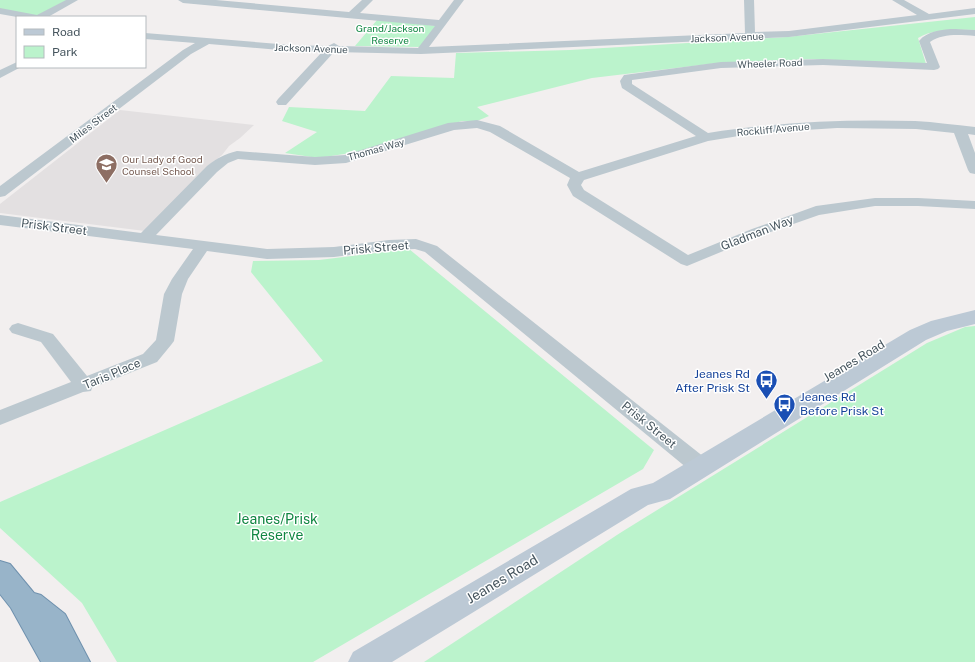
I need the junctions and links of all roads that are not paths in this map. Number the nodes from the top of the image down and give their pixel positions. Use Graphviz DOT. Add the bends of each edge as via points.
graph roads {
  1 [pos="73,0"];
  2 [pos="183,0"];
  3 [pos="281,0"];
  4 [pos="368,0"];
  5 [pos="459,0"];
  6 [pos="750,0"];
  7 [pos="897,0"];
  8 [pos="272,8"];
  9 [pos="0,11"];
  10 [pos="975,11"];
  11 [pos="0,14"];
  12 [pos="353,14"];
  13 [pos="28,16"];
  14 [pos="42,16"];
  15 [pos="16,17"];
  16 [pos="928,17"];
  17 [pos="440,23"];
  18 [pos="146,33"];
  19 [pos="975,33"];
  20 [pos="146,36"];
  21 [pos="750,36"];
  22 [pos="202,40"];
  23 [pos="332,48"];
  24 [pos="423,49"];
  25 [pos="16,66"];
  26 [pos="1,73"];
  27 [pos="282,102"];
  28 [pos="959,129"];
  29 [pos="975,131"];
  30 [pos="706,137"];
  31 [pos="975,170"];
  32 [pos="578,177"];
  33 [pos="0,180"];
  34 [pos="15,182"];
  35 [pos="0,193"];
  36 [pos="975,205"];
  37 [pos="0,220"];
  38 [pos="144,238"];
  39 [pos="204,246"];
  40 [pos="975,308"];
  41 [pos="975,317"];
  42 [pos="18,329"];
  43 [pos="84,386"];
  44 [pos="0,418"];
  45 [pos="696,462"];
  46 [pos="0,573"];
  47 [pos="22,599"];
  48 [pos="58,662"];
  49 [pos="74,662"];
  50 [pos="364,662"];
  1 -- 14 [label="street"];
  2 -- 8 [label="street"];
  3 -- 8 [label="street"];
  4 -- 12 [label="street"];
  5 -- 17 [label="street"];
  6 -- 21 [label="street"];
  7 -- 16 [label="street"];
  8 -- 12 [label="street"];
  9 -- 13 [label="street"];
  10 -- 16 [label="street, Jackson Avenue"];
  11 -- 15 [label="street"];
  12 -- 17 [label="street"];
  16 -- 21 [label="street, Jackson Avenue" via="789,34"];
  17 -- 24 [label="street"];
  18 -- 22 [label="street, Jackson Avenue"];
  19 -- 30 [label="street, Wheeler Road" via="944,33 932,35 924,40 934,67 823,62 728,65 628,77 626,85"];
  20 -- 22 [label="street, Jackson Avenue"];
  21 -- 24 [label="street, Jackson Avenue"];
  22 -- 23 [label="street, Jackson Avenue" via="277,48"];
  22 -- 34 [label="street, Miles Street"];
  23 -- 24 [label="street, Jackson Avenue"];
  23 -- 27 [label="street"];
  25 -- 26 [label="street"];
  28 -- 29 [label="street, Rockliff Avenue"];
  28 -- 30 [label="street, Rockliff Avenue" via="916,125 837,124 757,129"];
  28 -- 31 [label="street"];
  30 -- 32 [label="street, Rockliff Avenue"];
  32 -- 36 [label="street, Gladman Way" via="574,185 578,194 687,261 816,211 875,202"];
  32 -- 38 [label="street, Thomas Way" via="495,129 477,124 453,126 346,158 315,161 237,155 223,160 212,169"];
  33 -- 34 [label="street"];
  34 -- 35 [label="street, Miles Street"];
  37 -- 38 [label="street, Prisk Street"];
  38 -- 39 [label="street, Prisk Street"];
  39 -- 43 [label="street, Taris Place" via="180,279 173,294 165,341 150,358"];
  39 -- 45 [label="street, Prisk Street" via="267,254 334,252 409,244 431,249"];
  40 -- 45 [label="main road, Jeanes Road" via="943,314 901,332"];
  41 -- 45 [label="main road, Jeanes Road" via="939,326 918,335"];
  42 -- 43 [label="street" via="47,338"];
  43 -- 44 [label="street, Taris Place"];
  45 -- 50 [label="main road, Jeanes Road" via="660,492 641,496"];
  46 -- 47 [label="highway"];
  47 -- 48 [label="highway"];
  47 -- 49 [label="highway" via="54,623"];
}
